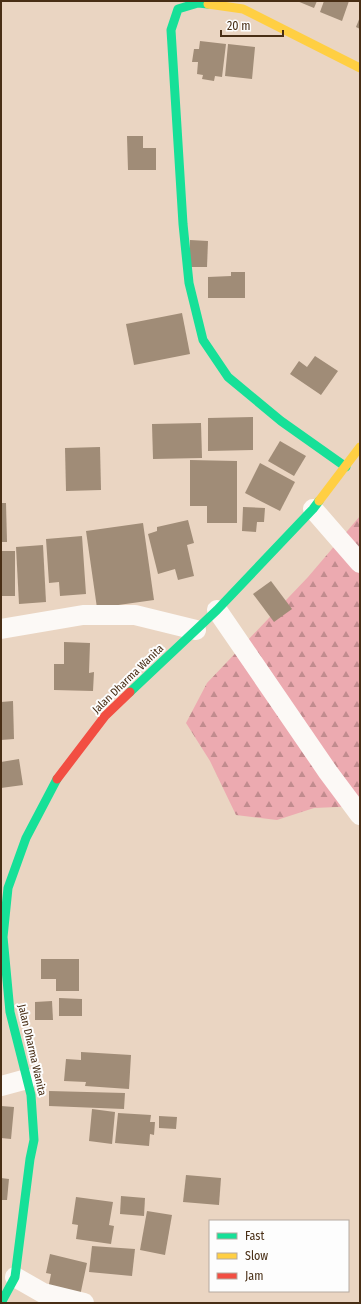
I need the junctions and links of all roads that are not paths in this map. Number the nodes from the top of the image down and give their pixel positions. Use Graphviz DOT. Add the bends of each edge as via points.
graph roads {
  1 [pos="360,68"];
  2 [pos="360,447"];
  3 [pos="346,467"];
  4 [pos="313,509"];
  5 [pos="360,563"];
  6 [pos="217,610"];
  7 [pos="1,629"];
  8 [pos="196,630"];
  9 [pos="360,815"];
  10 [pos="27,1079"];
  11 [pos="1,1086"];
  12 [pos="15,1277"];
  13 [pos="1,1303"];
  14 [pos="84,1303"];
  1 -- 3 [label="street" via="243,9 198,3 178,9 171,30 183,224 189,283 202,340 228,377 281,421"];
  2 -- 3 [label="street, Jalan Dharma Wanita"];
  3 -- 4 [label="street, Jalan Dharma Wanita"];
  4 -- 5 [label="street"];
  4 -- 6 [label="street, Jalan Dharma Wanita"];
  6 -- 8 [label="street, Jalan Dharma Wanita"];
  6 -- 9 [label="street"];
  7 -- 8 [label="street" via="83,615 134,615"];
  8 -- 10 [label="street, Jalan Dharma Wanita" via="105,716 57,778 26,838 8,888 3,937 10,1012"];
  10 -- 11 [label="street"];
  10 -- 12 [label="street, Jalan Dharma Wanita" via="31,1095 34,1140"];
  12 -- 13 [label="street, Jalan Dharma Wanita"];
  12 -- 14 [label="street" via="43,1293"];
}
